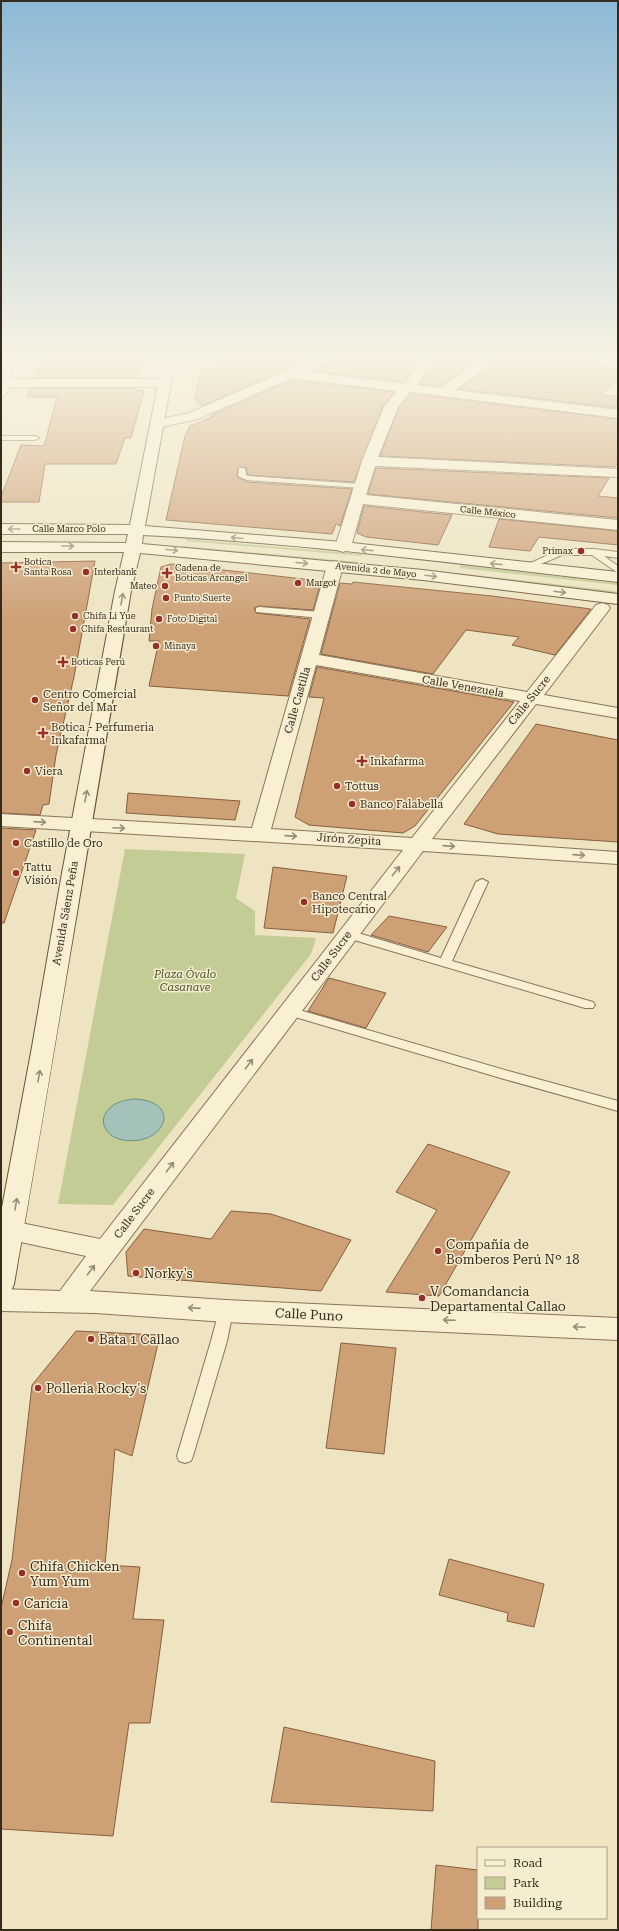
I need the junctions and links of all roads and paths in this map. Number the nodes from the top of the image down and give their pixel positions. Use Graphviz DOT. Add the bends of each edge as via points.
graph roads {
  1 [pos="153,445"];
  2 [pos="375,445"];
  3 [pos="369,461"];
  4 [pos="242,470"];
  5 [pos="618,473"];
  6 [pos="359,492"];
  7 [pos="618,525"];
  8 [pos="1,529"];
  9 [pos="135,538"];
  10 [pos="1,547"];
  11 [pos="343,547"];
  12 [pos="594,552"];
  13 [pos="618,555"];
  14 [pos="335,566"];
  15 [pos="526,567"];
  16 [pos="618,570"];
  17 [pos="618,577"];
  18 [pos="618,599"];
  19 [pos="602,608"];
  20 [pos="259,610"];
  21 [pos="321,615"];
  22 [pos="308,659"];
  23 [pos="531,697"];
  24 [pos="618,713"];
  25 [pos="1,820"];
  26 [pos="80,825"];
  27 [pos="260,834"];
  28 [pos="417,844"];
  29 [pos="618,858"];
  30 [pos="482,882"];
  31 [pos="348,934"];
  32 [pos="445,963"];
  33 [pos="589,1005"];
  34 [pos="289,1011"];
  35 [pos="618,1106"];
  36 [pos="11,1231"];
  37 [pos="106,1250"];
  38 [pos="1,1284"];
  39 [pos="1,1300"];
  40 [pos="67,1301"];
  41 [pos="226,1311"];
  42 [pos="618,1329"];
  43 [pos="185,1456"];
  1 -- 9 [label="street, Avenida Sáenz Peña"];
  2 -- 3 [label="street"];
  3 -- 5 [label="street"];
  3 -- 6 [label="street"];
  4 -- 6 [label="lane" via="242,476 247,478"];
  6 -- 7 [label="street, Calle México"];
  6 -- 11 [label="street"];
  9 -- 8 [label="street, Calle Marco Polo, one-way"];
  10 -- 9 [label="street, Calle Marco Polo, one-way"];
  11 -- 9 [label="street, Avenida 2 de Mayo, one-way"];
  9 -- 14 [label="street, Avenida 2 de Mayo, one-way"];
  26 -- 9 [label="street, Avenida Sáenz Peña, one-way"];
  15 -- 11 [label="street, Avenida 2 de Mayo, one-way"];
  12 -- 13 [label="lane"];
  12 -- 15 [label="lane" via="561,552"];
  12 -- 16 [label="lane"];
  14 -- 18 [label="street, Avenida 2 de Mayo, one-way"];
  14 -- 21 [label="street, Calle Castilla"];
  15 -- 17 [label="street, Avenida 2 de Mayo"];
  19 -- 23 [label="street, Calle Sucre"];
  20 -- 21 [label="lane"];
  21 -- 22 [label="street, Calle Castilla"];
  22 -- 23 [label="street, Calle Venezuela"];
  22 -- 27 [label="street, Calle Castilla"];
  23 -- 24 [label="street, Calle Venezuela"];
  23 -- 28 [label="street, Calle Sucre"];
  25 -- 26 [label="street, Jirón Zepita, one-way"];
  26 -- 27 [label="street, Jirón Zepita, one-way"];
  36 -- 26 [label="street, Avenida Sáenz Peña, one-way"];
  27 -- 28 [label="street, Jirón Zepita, one-way"];
  28 -- 29 [label="street, Jirón Zepita, one-way"];
  31 -- 28 [label="street, Calle Sucre, one-way"];
  30 -- 32 [label="lane"];
  31 -- 32 [label="lane"];
  31 -- 34 [label="street, Calle Sucre"];
  32 -- 33 [label="lane"];
  34 -- 35 [label="lane"];
  37 -- 34 [label="street, Calle Sucre, one-way"];
  36 -- 37 [label="street, Calle Sucre"];
  36 -- 38 [label="street, Avenida Sáenz Peña"];
  40 -- 37 [label="street, Calle Sucre, one-way"];
  39 -- 40 [label="street, Calle Puno"];
  41 -- 40 [label="street, Calle Puno, one-way"];
  42 -- 41 [label="street, Calle Puno, one-way"];
  41 -- 43 [label="lane"];
}
